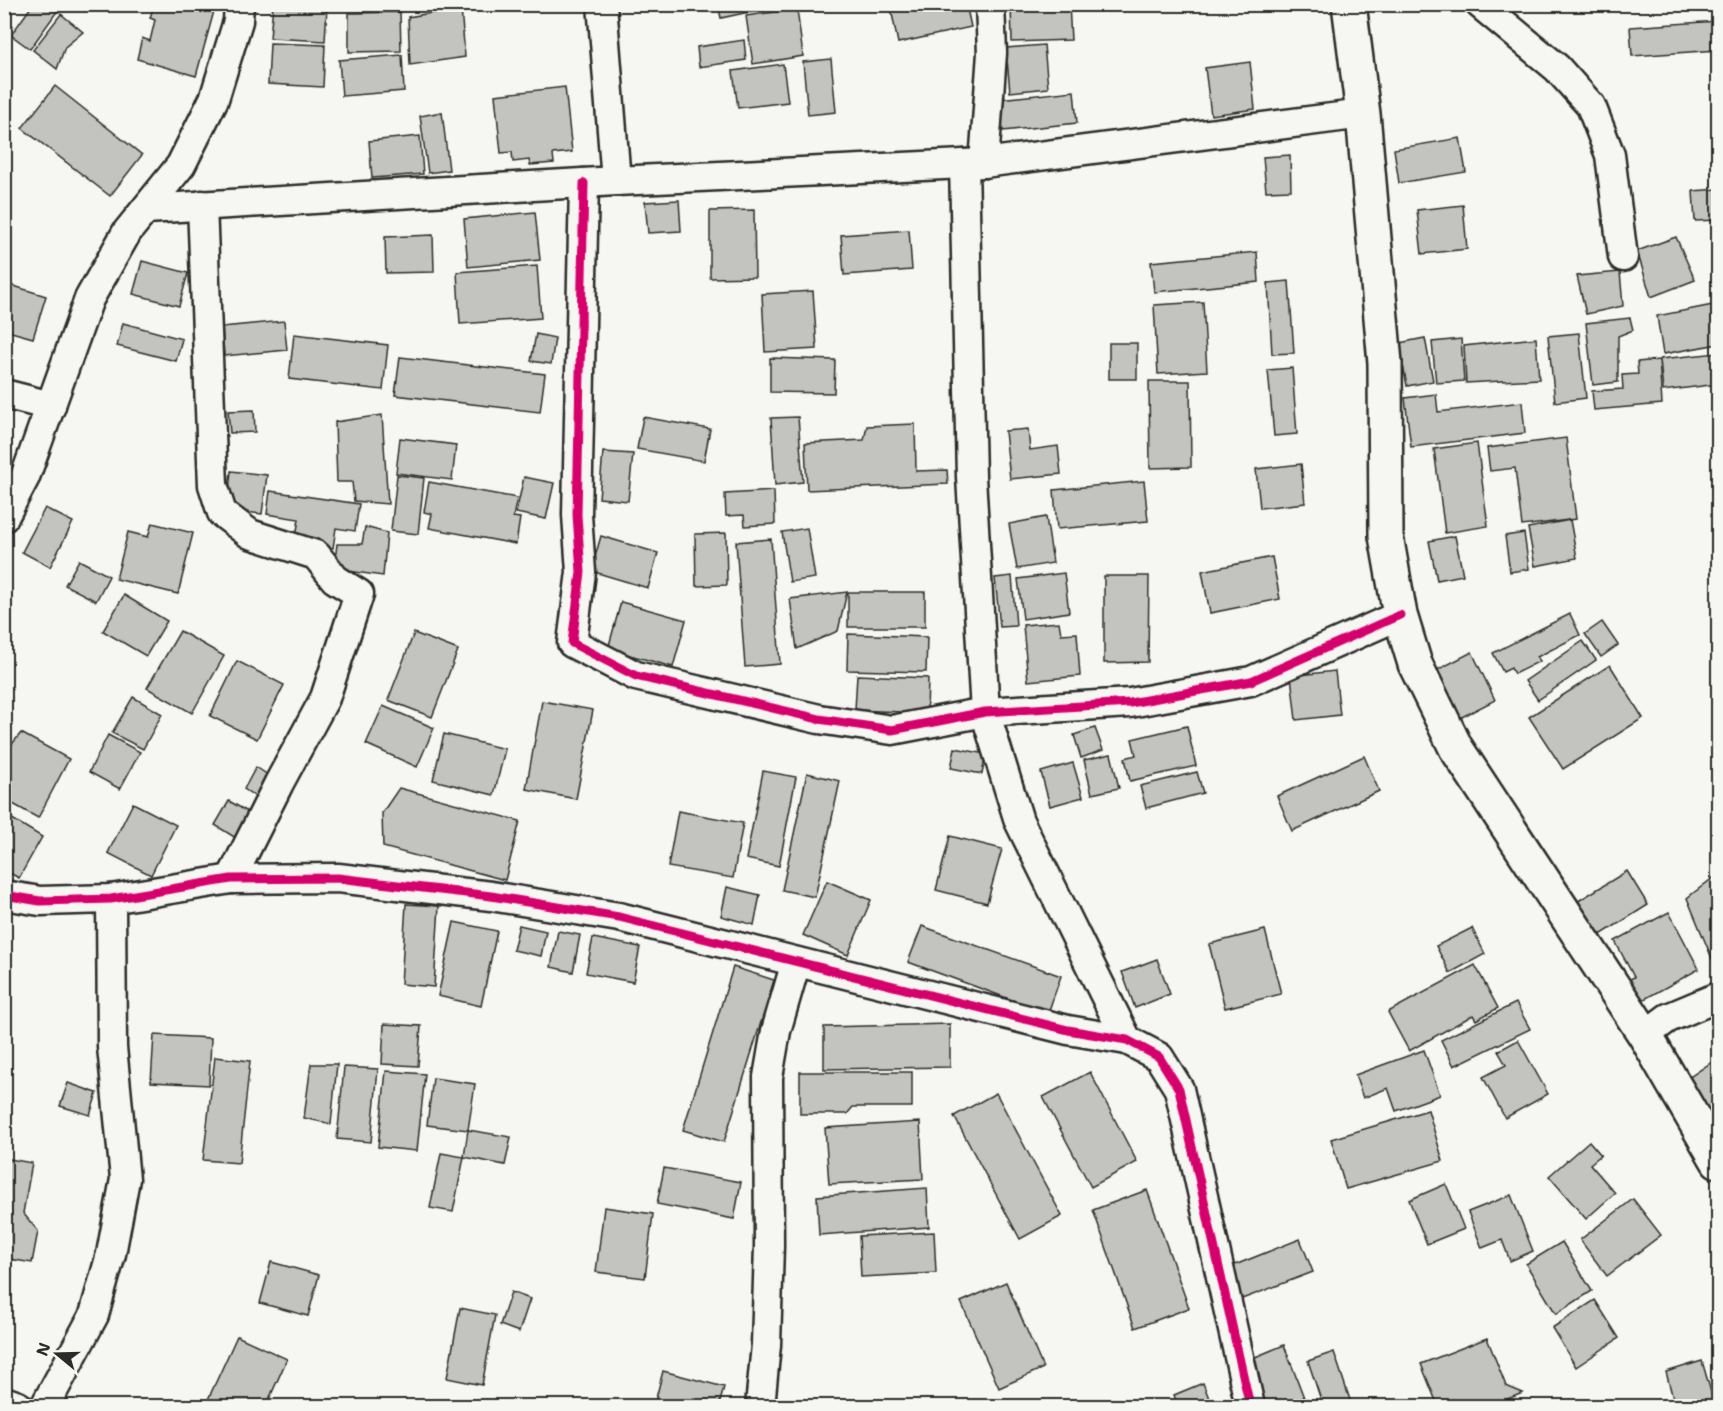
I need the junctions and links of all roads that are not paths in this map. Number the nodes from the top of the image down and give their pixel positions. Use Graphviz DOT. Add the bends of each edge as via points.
graph roads {
  1 [pos="239,4"];
  2 [pos="602,4"];
  3 [pos="990,4"];
  4 [pos="1349,4"];
  5 [pos="1480,4"];
  6 [pos="1363,114"];
  7 [pos="974,164"];
  8 [pos="616,181"];
  9 [pos="584,183"];
  10 [pos="202,206"];
  11 [pos="146,209"];
  12 [pos="1623,257"];
  13 [pos="4,394"];
  14 [pos="51,406"];
  15 [pos="4,517"];
  16 [pos="1400,615"];
  17 [pos="985,712"];
  18 [pos="231,879"];
  19 [pos="4,895"];
  20 [pos="111,899"];
  21 [pos="796,962"];
  22 [pos="1100,989"];
  23 [pos="1719,997"];
  24 [pos="1068,1030"];
  25 [pos="1646,1035"];
  26 [pos="1127,1040"];
  27 [pos="1719,1161"];
  28 [pos="4,1401"];
  29 [pos="18,1407"];
  30 [pos="45,1407"];
  31 [pos="760,1407"];
  32 [pos="1250,1407"];
  1 -- 11 [label="street" via="238,21 214,99 181,165"];
  2 -- 8 [label="street"];
  3 -- 7 [label="street" via="992,53"];
  4 -- 6 [label="street"];
  5 -- 12 [label="street" via="1557,68 1591,106 1610,155"];
  6 -- 7 [label="street"];
  6 -- 16 [label="street" via="1385,363 1386,536"];
  7 -- 8 [label="street"];
  7 -- 17 [label="street" via="971,477"];
  8 -- 9 [label="street"];
  9 -- 10 [label="street"];
  9 -- 17 [label="street" via="578,515 581,572 572,643 636,676 819,719 892,730"];
  10 -- 11 [label="street"];
  10 -- 18 [label="street" via="213,484 222,513 250,534 316,555 335,579 359,594 325,698"];
  11 -- 14 [label="street" via="127,232 89,299"];
  13 -- 14 [label="street"];
  14 -- 15 [label="street" via="25,477"];
  16 -- 17 [label="street" via="1251,681 1130,703"];
  16 -- 25 [label="street" via="1415,663 1456,748"];
  17 -- 22 [label="street" via="1019,821"];
  18 -- 20 [label="street"];
  18 -- 21 [label="street" via="338,878 491,896 619,917"];
  19 -- 20 [label="street" via="40,902"];
  20 -- 30 [label="street" via="112,1047 125,1179 111,1254 94,1315"];
  21 -- 24 [label="street"];
  21 -- 31 [label="street" via="776,1030 768,1077 770,1246"];
  22 -- 24 [label="street"];
  22 -- 26 [label="street"];
  23 -- 25 [label="street" via="1668,1018"];
  24 -- 26 [label="street"];
  25 -- 27 [label="street"];
  26 -- 32 [label="street" via="1159,1057 1179,1089"];
  28 -- 29 [label="street"];
}
